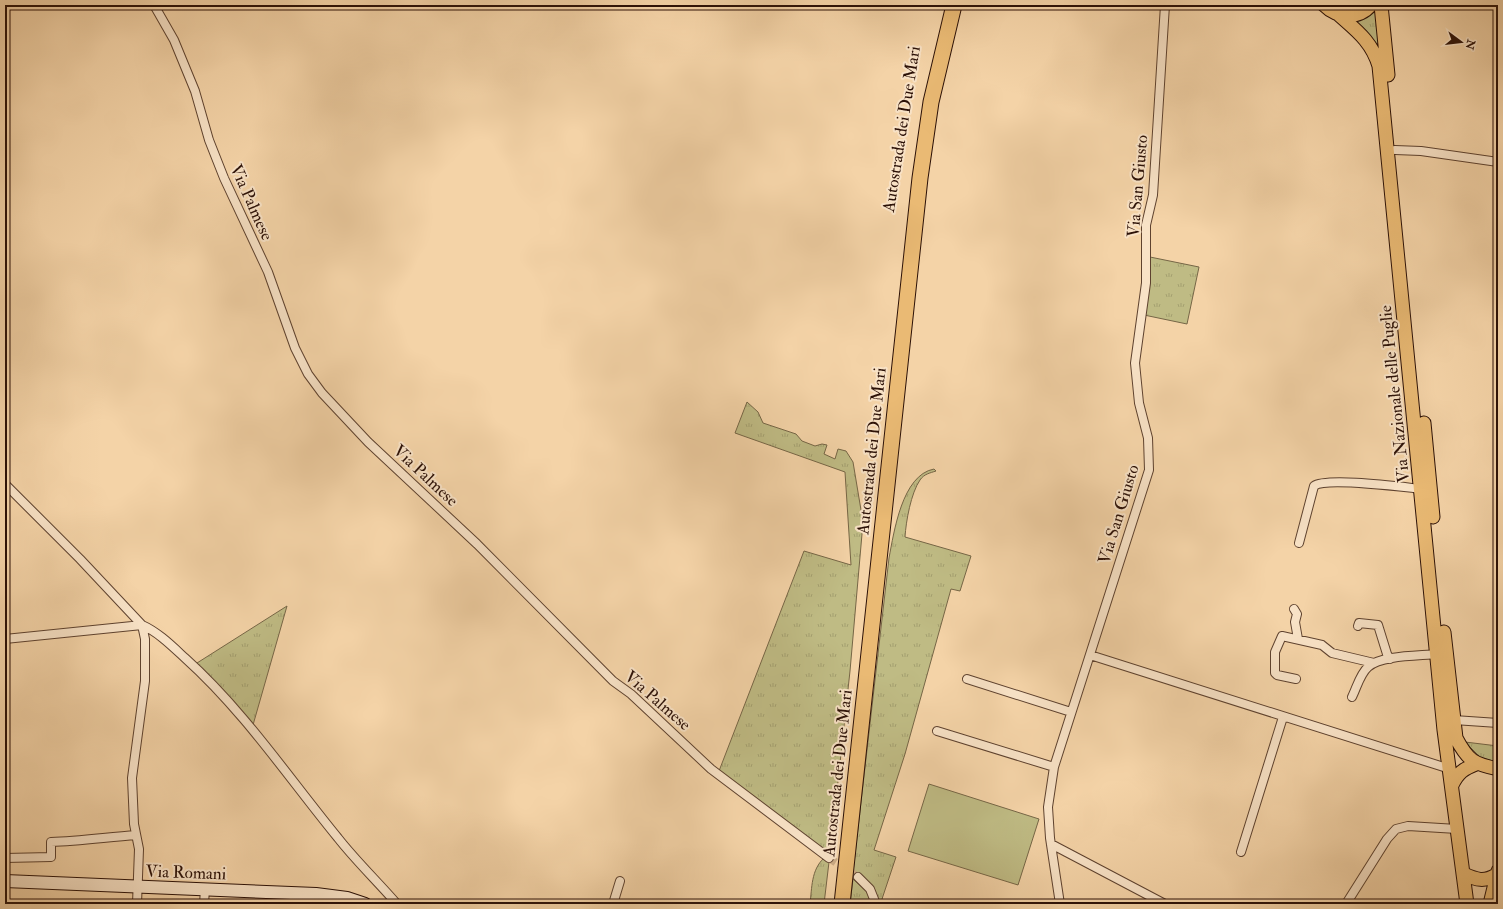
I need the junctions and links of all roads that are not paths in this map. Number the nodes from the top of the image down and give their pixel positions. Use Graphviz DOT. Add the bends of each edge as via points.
graph roads {
  1 [pos="154,5"];
  2 [pos="944,5"];
  3 [pos="954,5"];
  4 [pos="1165,5"];
  5 [pos="1324,5"];
  6 [pos="1372,5"];
  7 [pos="1381,5"];
  8 [pos="1339,15"];
  9 [pos="1395,150"];
  10 [pos="1498,162"];
  11 [pos="5,484"];
  12 [pos="1422,489"];
  13 [pos="1299,543"];
  14 [pos="1294,609"];
  15 [pos="142,625"];
  16 [pos="1358,626"];
  17 [pos="5,638"];
  18 [pos="1298,639"];
  19 [pos="1437,654"];
  20 [pos="1090,655"];
  21 [pos="1390,659"];
  22 [pos="1374,663"];
  23 [pos="967,679"];
  24 [pos="1296,679"];
  25 [pos="1352,697"];
  26 [pos="1071,712"];
  27 [pos="1283,716"];
  28 [pos="1454,720"];
  29 [pos="1498,723"];
  30 [pos="937,731"];
  31 [pos="1476,764"];
  32 [pos="1054,767"];
  33 [pos="1450,769"];
  34 [pos="1498,769"];
  35 [pos="1452,785"];
  36 [pos="1457,829"];
  37 [pos="136,835"];
  38 [pos="1051,844"];
  39 [pos="1241,852"];
  40 [pos="5,858"];
  41 [pos="828,858"];
  42 [pos="1497,873"];
  43 [pos="1464,874"];
  44 [pos="858,877"];
  45 [pos="5,881"];
  46 [pos="620,882"];
  47 [pos="139,887"];
  48 [pos="204,889"];
  49 [pos="1498,890"];
  50 [pos="137,904"];
  51 [pos="204,904"];
  52 [pos="365,904"];
  53 [pos="397,904"];
  54 [pos="613,904"];
  55 [pos="832,904"];
  56 [pos="842,904"];
  57 [pos="876,904"];
  58 [pos="1060,904"];
  59 [pos="1165,904"];
  60 [pos="1346,904"];
  61 [pos="1467,904"];
  62 [pos="1490,904"];
  1 -- 41 [label="street, Via Palmese" via="174,40 195,91 209,140 268,272 295,348 308,374 322,393 368,442 477,544 613,681 631,694 711,768"];
  2 -- 55 [label="highway, Autostrada dei Due Mari" via="923,94 911,169"];
  3 -- 56 [label="highway, Autostrada dei Due Mari" via="931,102 920,170"];
  4 -- 20 [label="street, Via San Giusto" via="1153,195 1146,225 1146,284 1135,363 1139,403 1148,438 1149,470"];
  5 -- 8 [label="main road, Via Nazionale delle Puglie"];
  6 -- 8 [label="main road" via="1359,14"];
  7 -- 9 [label="main road, Via Nazionale delle Puglie"];
  8 -- 12 [label="main road, Via Nazionale delle Puglie" via="1366,40 1375,52 1379,66"];
  9 -- 10 [label="street" via="1421,151"];
  9 -- 28 [label="main road, Via Nazionale delle Puglie"];
  11 -- 15 [label="street"];
  12 -- 13 [label="street" via="1332,482 1317,484 1314,486"];
  12 -- 19 [label="main road, Via Nazionale delle Puglie"];
  14 -- 18 [label="street" via="1298,614 1295,622"];
  15 -- 17 [label="street"];
  15 -- 37 [label="street" via="145,639 145,681 132,778"];
  15 -- 53 [label="street" via="172,646 223,695 339,839"];
  16 -- 21 [label="street" via="1363,622 1379,626 1386,654"];
  18 -- 22 [label="street" via="1322,645 1335,654"];
  18 -- 24 [label="street" via="1282,636 1275,652 1275,674"];
  19 -- 21 [label="street"];
  19 -- 33 [label="main road, Via Nazionale delle Puglie"];
  20 -- 26 [label="street, Via San Giusto"];
  20 -- 27 [label="street"];
  21 -- 22 [label="street"];
  22 -- 25 [label="street" via="1362,675"];
  23 -- 26 [label="street"];
  26 -- 32 [label="street, Via San Giusto"];
  27 -- 33 [label="street"];
  27 -- 39 [label="street"];
  28 -- 29 [label="street"];
  28 -- 31 [label="main road, Via Nazionale delle Puglie" via="1456,738 1462,751"];
  30 -- 32 [label="street"];
  31 -- 34 [label="main road"];
  31 -- 35 [label="main road" via="1464,768"];
  32 -- 38 [label="street, Via San Giusto" via="1048,807"];
  33 -- 35 [label="main road, Via Nazionale delle Puglie"];
  35 -- 36 [label="main road, Via Nazionale delle Puglie"];
  36 -- 43 [label="main road, Via Nazionale delle Puglie"];
  36 -- 60 [label="street" via="1408,826 1396,829"];
  37 -- 40 [label="street" via="51,842 52,857"];
  37 -- 47 [label="street" via="139,849"];
  38 -- 58 [label="street, Via San Giusto"];
  38 -- 59 [label="street"];
  42 -- 43 [label="main road" via="1488,879 1480,880"];
  42 -- 49 [label="street"];
  42 -- 62 [label="main road"];
  43 -- 61 [label="main road, Via Nazionale delle Puglie"];
  44 -- 57 [label="street" via="870,889"];
  45 -- 47 [label="street, Via Romani"];
  46 -- 54 [label="street"];
  47 -- 48 [label="street, Via Romani"];
  47 -- 50 [label="street"];
  48 -- 51 [label="street"];
  48 -- 52 [label="street, Via Romani" via="316,894 347,898"];
}
